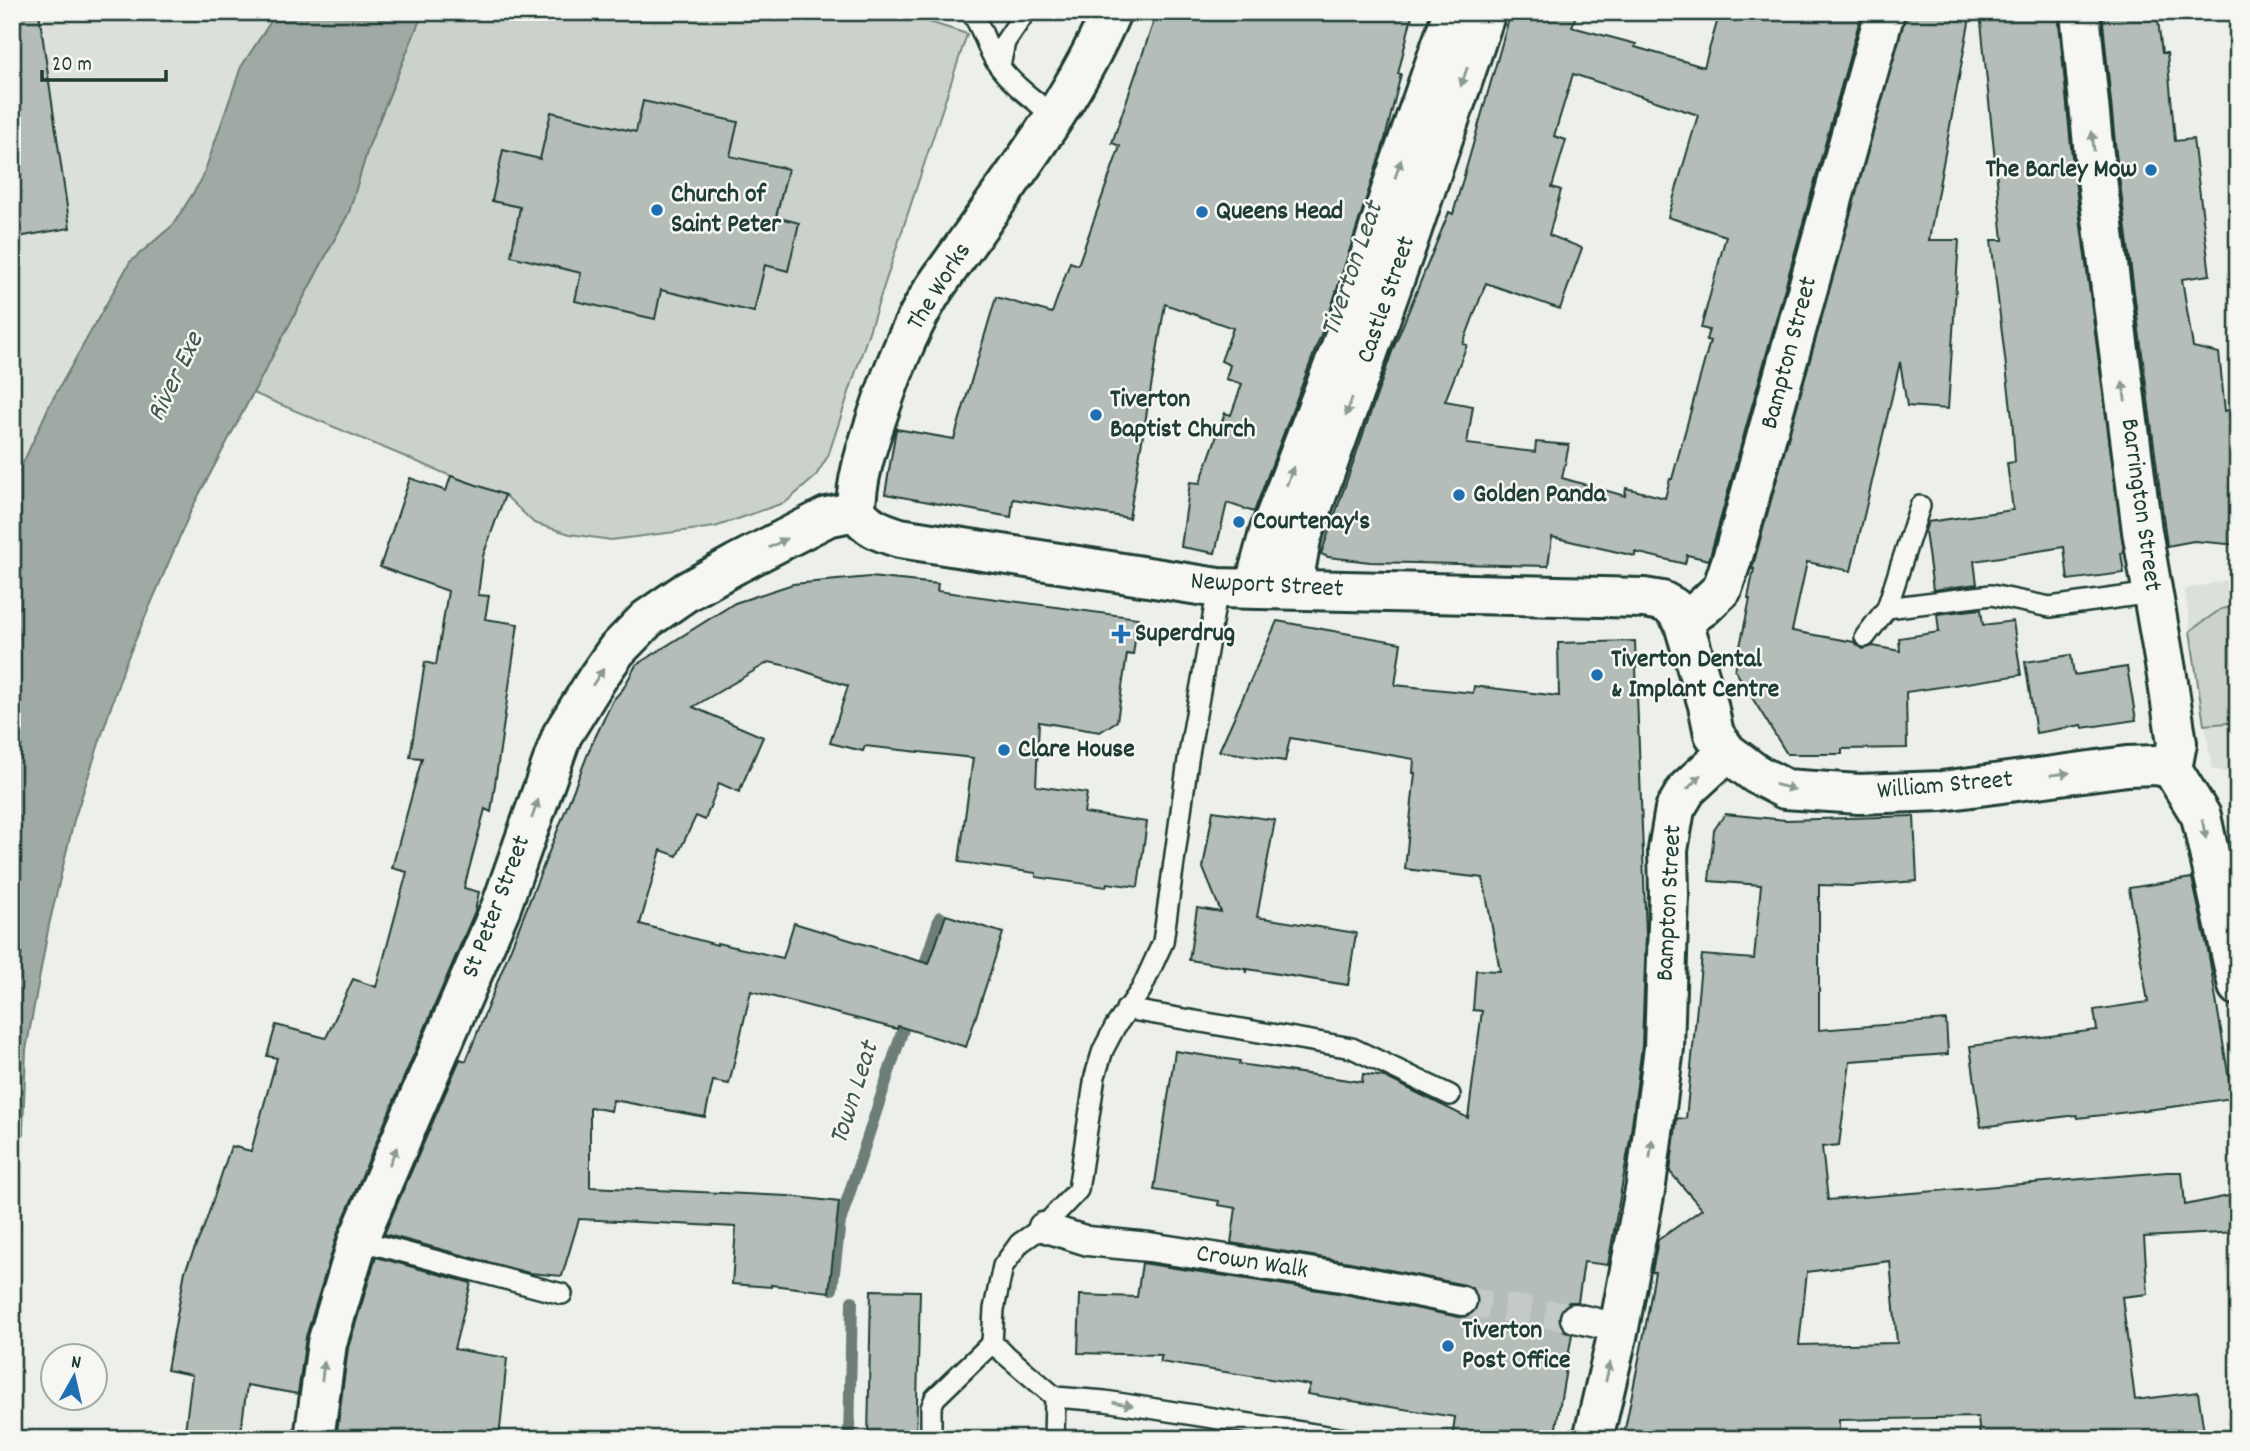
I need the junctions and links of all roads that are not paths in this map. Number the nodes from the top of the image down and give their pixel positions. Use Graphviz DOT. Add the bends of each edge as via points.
graph roads {
  1 [pos="971,12"];
  2 [pos="1111,12"];
  3 [pos="1453,12"];
  4 [pos="1486,12"];
  5 [pos="1885,12"];
  6 [pos="2080,12"];
  7 [pos="1024,14"];
  8 [pos="1000,66"];
  9 [pos="1054,116"];
  10 [pos="1920,506"];
  11 [pos="856,511"];
  12 [pos="1236,588"];
  13 [pos="1296,589"];
  14 [pos="2152,593"];
  15 [pos="1887,608"];
  16 [pos="1683,621"];
  17 [pos="1865,637"];
  18 [pos="1727,752"];
  19 [pos="2172,769"];
  20 [pos="2238,986"];
  21 [pos="1126,1009"];
  22 [pos="1450,1095"];
  23 [pos="1043,1227"];
  24 [pos="358,1240"];
  25 [pos="562,1294"];
  26 [pos="1462,1301"];
  27 [pos="1575,1318"];
  28 [pos="1619,1328"];
  29 [pos="992,1343"];
  30 [pos="1055,1397"];
  31 [pos="314,1439"];
  32 [pos="931,1439"];
  33 [pos="1054,1439"];
  34 [pos="1346,1439"];
  35 [pos="1593,1439"];
  1 -- 8 [label="lane"];
  2 -- 9 [label="street, The Works"];
  12 -- 3 [label="street, Castle Street, one-way" via="1269,533 1342,344"];
  4 -- 13 [label="street, Castle Street, one-way" via="1301,539"];
  5 -- 16 [label="street, Bampton Street" via="1734,553 1722,589"];
  14 -- 6 [label="street, Barrington Street, one-way" via="2094,155"];
  7 -- 8 [label="lane" via="1005,42"];
  8 -- 9 [label="lane"];
  9 -- 11 [label="street, The Works" via="930,295 910,334 870,438"];
  10 -- 15 [label="lane"];
  11 -- 12 [label="street, Newport Street" via="873,529 900,538"];
  24 -- 11 [label="street, St Peter Street, one-way" via="501,907 562,735 598,677 647,619 686,592 827,517"];
  12 -- 13 [label="street, Newport Street"];
  12 -- 21 [label="lane" via="1188,760 1163,942 1141,990"];
  13 -- 16 [label="street, Newport Street" via="1644,598 1662,601"];
  14 -- 15 [label="lane" via="2050,607 1991,595"];
  14 -- 19 [label="street, Barrington Street" via="2177,743"];
  15 -- 17 [label="lane"];
  16 -- 18 [label="street" via="1714,734"];
  18 -- 19 [label="street, William Street, one-way" via="1785,789 1859,794 1942,791 2127,766"];
  28 -- 18 [label="street, Bampton Street, one-way" via="1646,1185 1664,1048 1668,850 1675,809 1687,789"];
  19 -- 20 [label="street, one-way" via="2201,816"];
  21 -- 22 [label="lane" via="1352,1048"];
  21 -- 23 [label="lane" via="1095,1076 1078,1190"];
  23 -- 26 [label="street, Crown Walk" via="1088,1241 1347,1278"];
  23 -- 29 [label="lane" via="1020,1243 1003,1266"];
  24 -- 25 [label="lane"];
  31 -- 24 [label="street, St Peter Street, one-way" via="327,1343"];
  27 -- 28 [label="street"];
  35 -- 28 [label="street, Bampton Street, one-way"];
  29 -- 30 [label="lane"];
  29 -- 32 [label="lane" via="936,1398 931,1408"];
  30 -- 33 [label="lane"];
  30 -- 34 [label="lane, one-way"];
}
